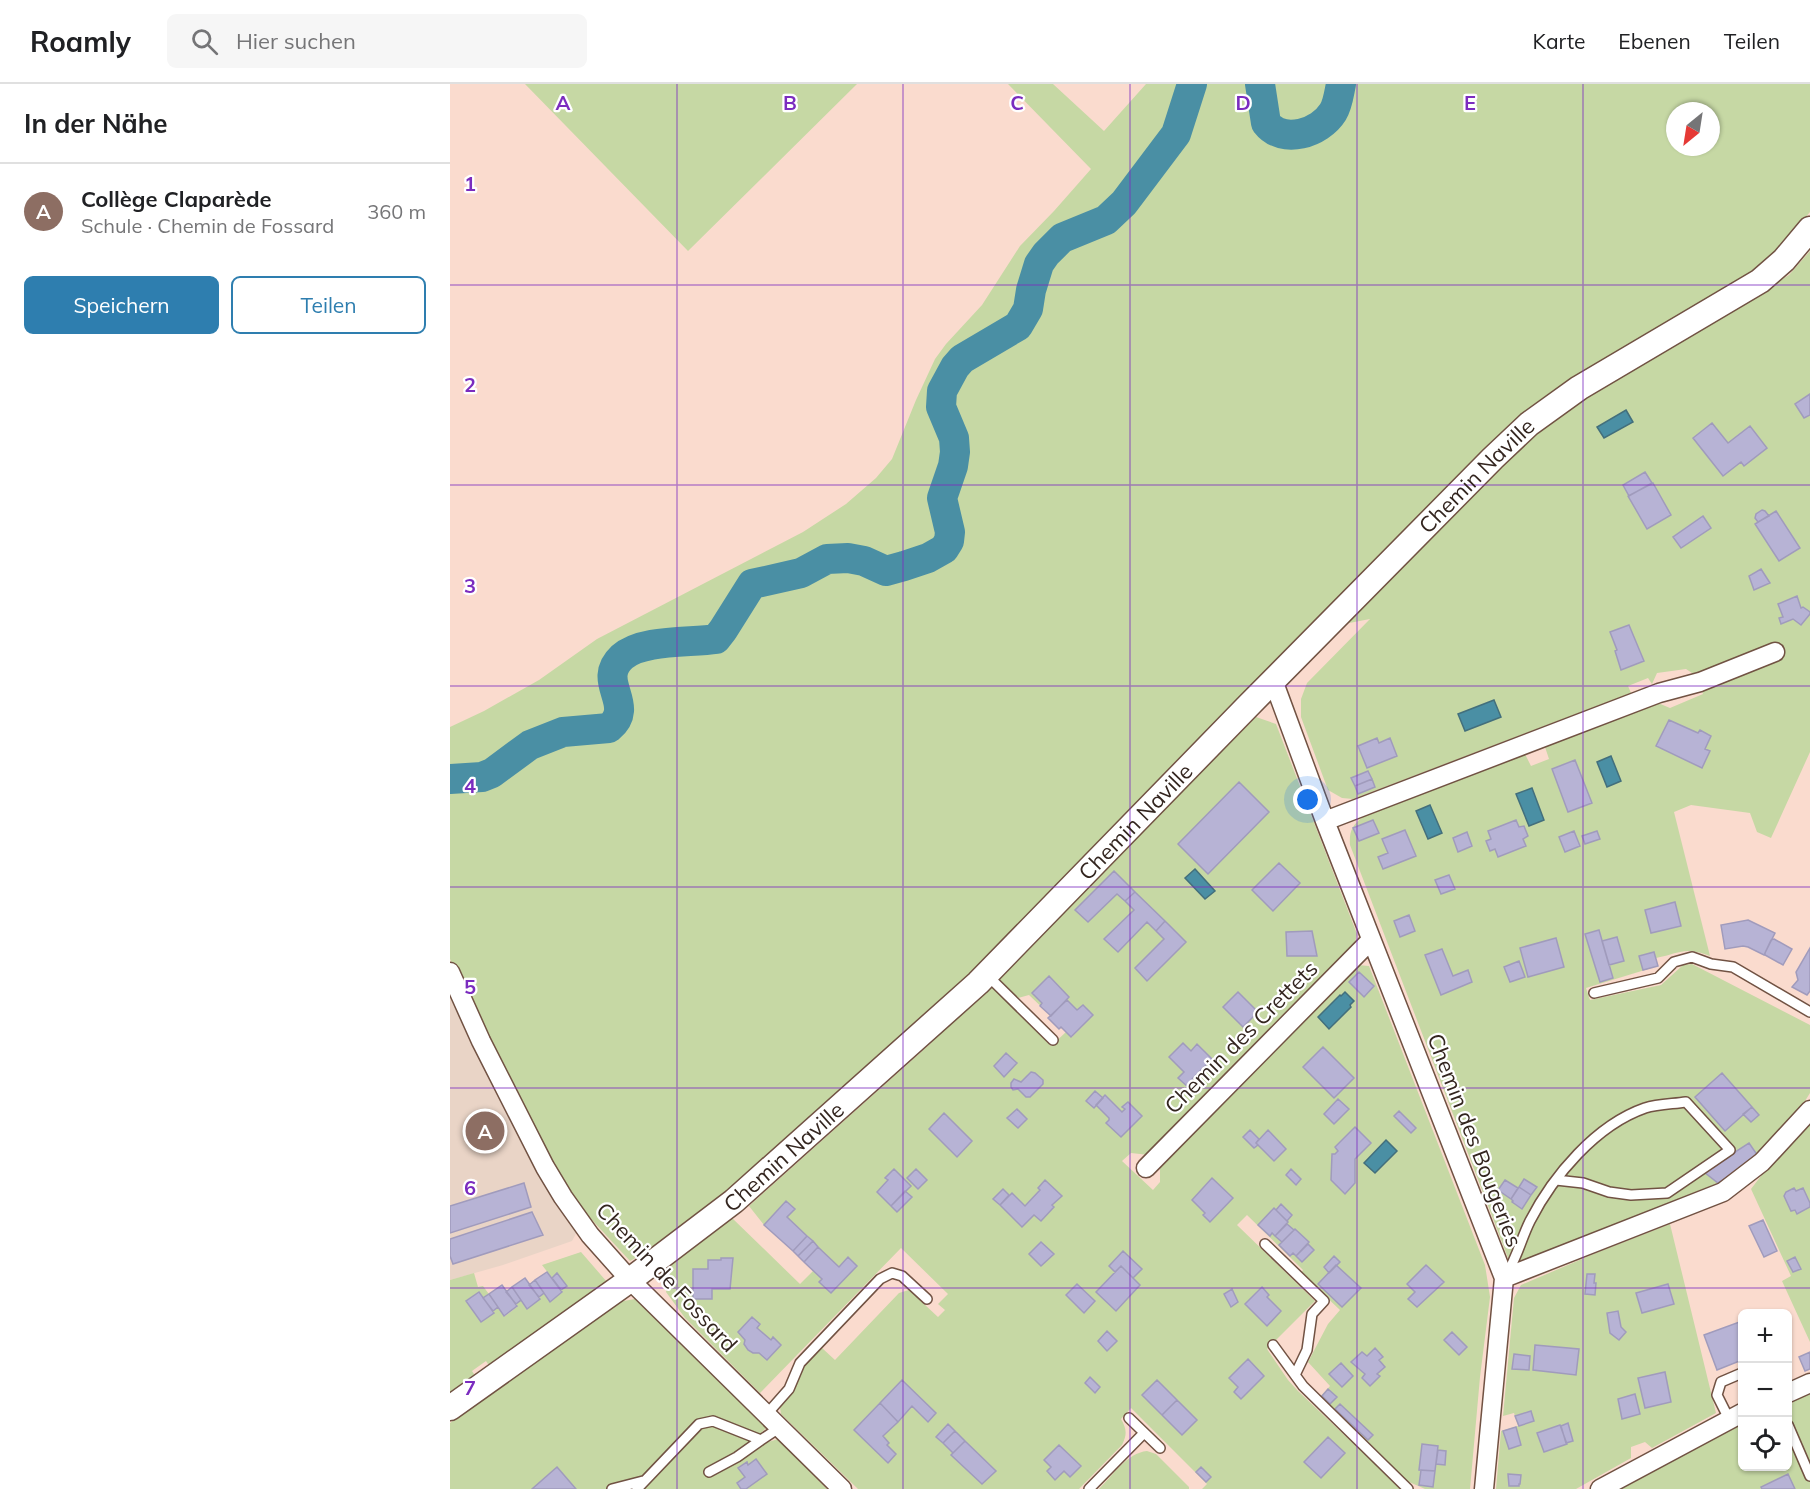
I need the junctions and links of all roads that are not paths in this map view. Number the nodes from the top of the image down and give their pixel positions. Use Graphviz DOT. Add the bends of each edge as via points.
graph roads {
  1 [pos="1810,229"];
  2 [pos="1775,652"];
  3 [pos="1273,680"];
  4 [pos="1325,821"];
  5 [pos="1371,940"];
  6 [pos="450,972"];
  7 [pos="986,975"];
  8 [pos="1594,993"];
  9 [pos="1810,1012"];
  10 [pos="1053,1040"];
  11 [pos="1810,1110"];
  12 [pos="1146,1168"];
  13 [pos="1556,1180"];
  14 [pos="1265,1244"];
  15 [pos="1504,1278"];
  16 [pos="630,1280"];
  17 [pos="927,1299"];
  18 [pos="1273,1345"];
  19 [pos="1294,1375"];
  20 [pos="1738,1375"];
  21 [pos="1810,1383"];
  22 [pos="1792,1391"];
  23 [pos="450,1408"];
  24 [pos="1736,1416"];
  25 [pos="1129,1418"];
  26 [pos="773,1421"];
  27 [pos="1144,1433"];
  28 [pos="1792,1434"];
  29 [pos="761,1440"];
  30 [pos="1160,1448"];
  31 [pos="709,1472"];
  32 [pos="1810,1476"];
  33 [pos="640,1485"];
  34 [pos="612,1489"];
  35 [pos="843,1489"];
  36 [pos="1089,1489"];
  37 [pos="1408,1489"];
  38 [pos="1484,1489"];
  39 [pos="1600,1489"];
  1 -- 3 [label="street, Chemin Naville" via="1778,267 1760,281 1601,375 1529,424"];
  2 -- 4 [label="street"];
  3 -- 4 [label="street, Chemin des Bougeries"];
  3 -- 7 [label="street, Chemin Naville"];
  4 -- 5 [label="street, Chemin des Bougeries"];
  5 -- 12 [label="street, Chemin des Crettets"];
  5 -- 15 [label="street, Chemin des Bougeries"];
  6 -- 16 [label="street, Chemin de Fossard" via="544,1167 590,1236"];
  7 -- 10 [label="lane"];
  7 -- 16 [label="street, Chemin Naville" via="734,1201"];
  8 -- 9 [label="lane" via="1658,978 1674,962 1692,957 1734,967"];
  11 -- 15 [label="street" via="1762,1162 1723,1192"];
  13 -- 13 [label="lane" via="1631,1195 1666,1193 1730,1150 1686,1102 1646,1108 1610,1125 1579,1152"];
  13 -- 15 [label="lane" via="1534,1213"];
  14 -- 19 [label="lane" via="1324,1301 1312,1314 1307,1350"];
  15 -- 38 [label="street, Chemin des Bougeries"];
  16 -- 23 [label="street, Chemin Naville"];
  16 -- 26 [label="street, Chemin de Fossard"];
  17 -- 26 [label="lane" via="902,1276 892,1273 880,1279 800,1363"];
  18 -- 19 [label="lane"];
  19 -- 37 [label="lane"];
  20 -- 24 [label="lane" via="1721,1382 1717,1395"];
  21 -- 22 [label="street"];
  24 -- 39 [label="street"];
  25 -- 27 [label="lane"];
  26 -- 29 [label="lane"];
  26 -- 35 [label="street, Chemin de Fossard"];
  27 -- 30 [label="lane"];
  27 -- 36 [label="lane"];
  28 -- 32 [label="lane"];
  29 -- 31 [label="lane"];
  29 -- 33 [label="lane" via="713,1421 699,1424"];
  33 -- 34 [label="lane"];
}
